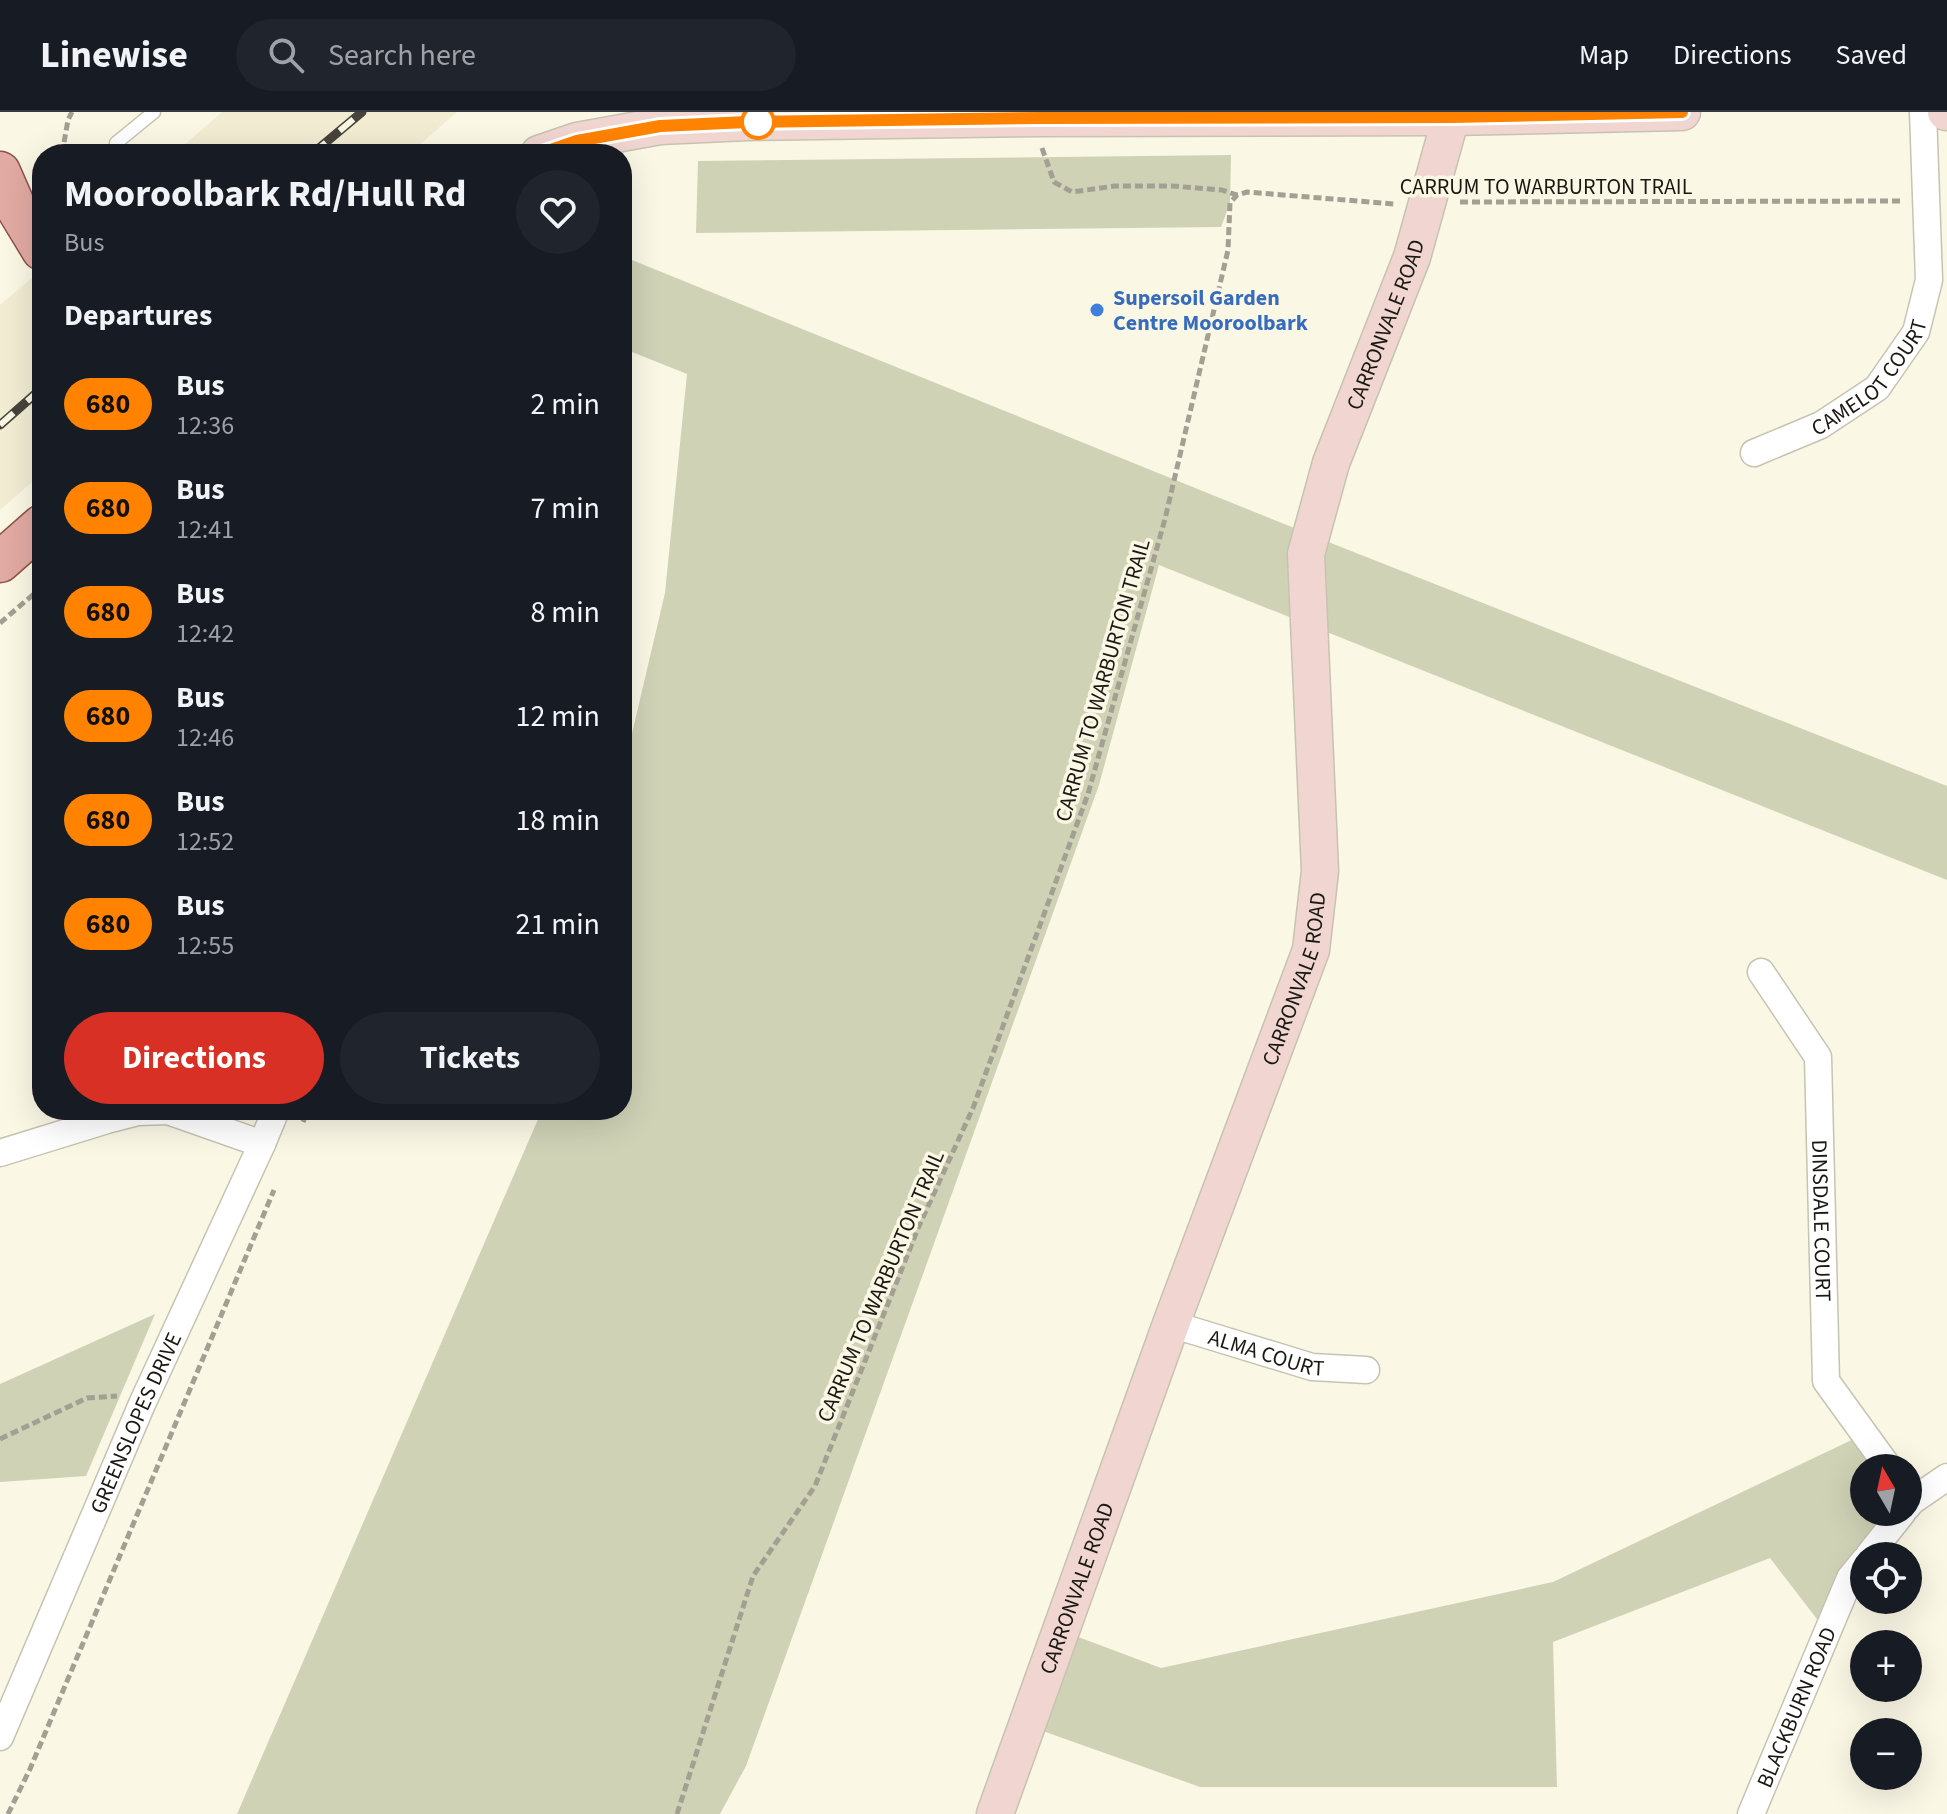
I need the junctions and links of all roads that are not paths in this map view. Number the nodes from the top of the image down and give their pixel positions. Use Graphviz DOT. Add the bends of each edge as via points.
graph roads {
  1 [pos="154,112"];
  2 [pos="1682,112"];
  3 [pos="1923,112"];
  4 [pos="1144,115"];
  5 [pos="1451,117"];
  6 [pos="116,143"];
  7 [pos="568,144"];
  8 [pos="0,172"];
  9 [pos="32,235"];
  10 [pos="1754,453"];
  11 [pos="32,534"];
  12 [pos="0,562"];
  13 [pos="1761,972"];
  14 [pos="107,1120"];
  15 [pos="194,1120"];
  16 [pos="272,1120"];
  17 [pos="262,1144"];
  18 [pos="0,1153"];
  19 [pos="1171,1324"];
  20 [pos="1366,1370"];
  21 [pos="1879,1454"];
  22 [pos="1947,1477"];
  23 [pos="1922,1494"];
  24 [pos="1890,1526"];
  25 [pos="1878,1542"];
  26 [pos="1850,1578"];
  27 [pos="0,1737"];
  28 [pos="995,1814"];
  29 [pos="1751,1814"];
  1 -- 6 [label="lane"];
  2 -- 5 [label="street"];
  3 -- 10 [label="street, CAMELOT COURT" via="1929,280 1916,332 1877,388 1821,425"];
  4 -- 5 [label="street"];
  4 -- 7 [label="street" via="1042,135 747,122 660,126"];
  5 -- 19 [label="street, CARRONVALE ROAD" via="1412,257 1331,463 1306,554 1320,871 1311,950"];
  8 -- 9 [label="main road"];
  11 -- 12 [label="main road"];
  13 -- 21 [label="street, DINSDALE COURT" via="1818,1057 1826,1381"];
  14 -- 18 [label="street"];
  15 -- 17 [label="street"];
  16 -- 17 [label="street, GREENSLOPES DRIVE"];
  17 -- 27 [label="street, GREENSLOPES DRIVE" via="142,1404"];
  19 -- 20 [label="street, ALMA COURT" via="1312,1367"];
  19 -- 28 [label="street, CARRONVALE ROAD"];
  22 -- 23 [label="street, BLACKBURN ROAD"];
  24 -- 25 [label="street, BLACKBURN ROAD"];
  26 -- 29 [label="street, BLACKBURN ROAD"];
}
